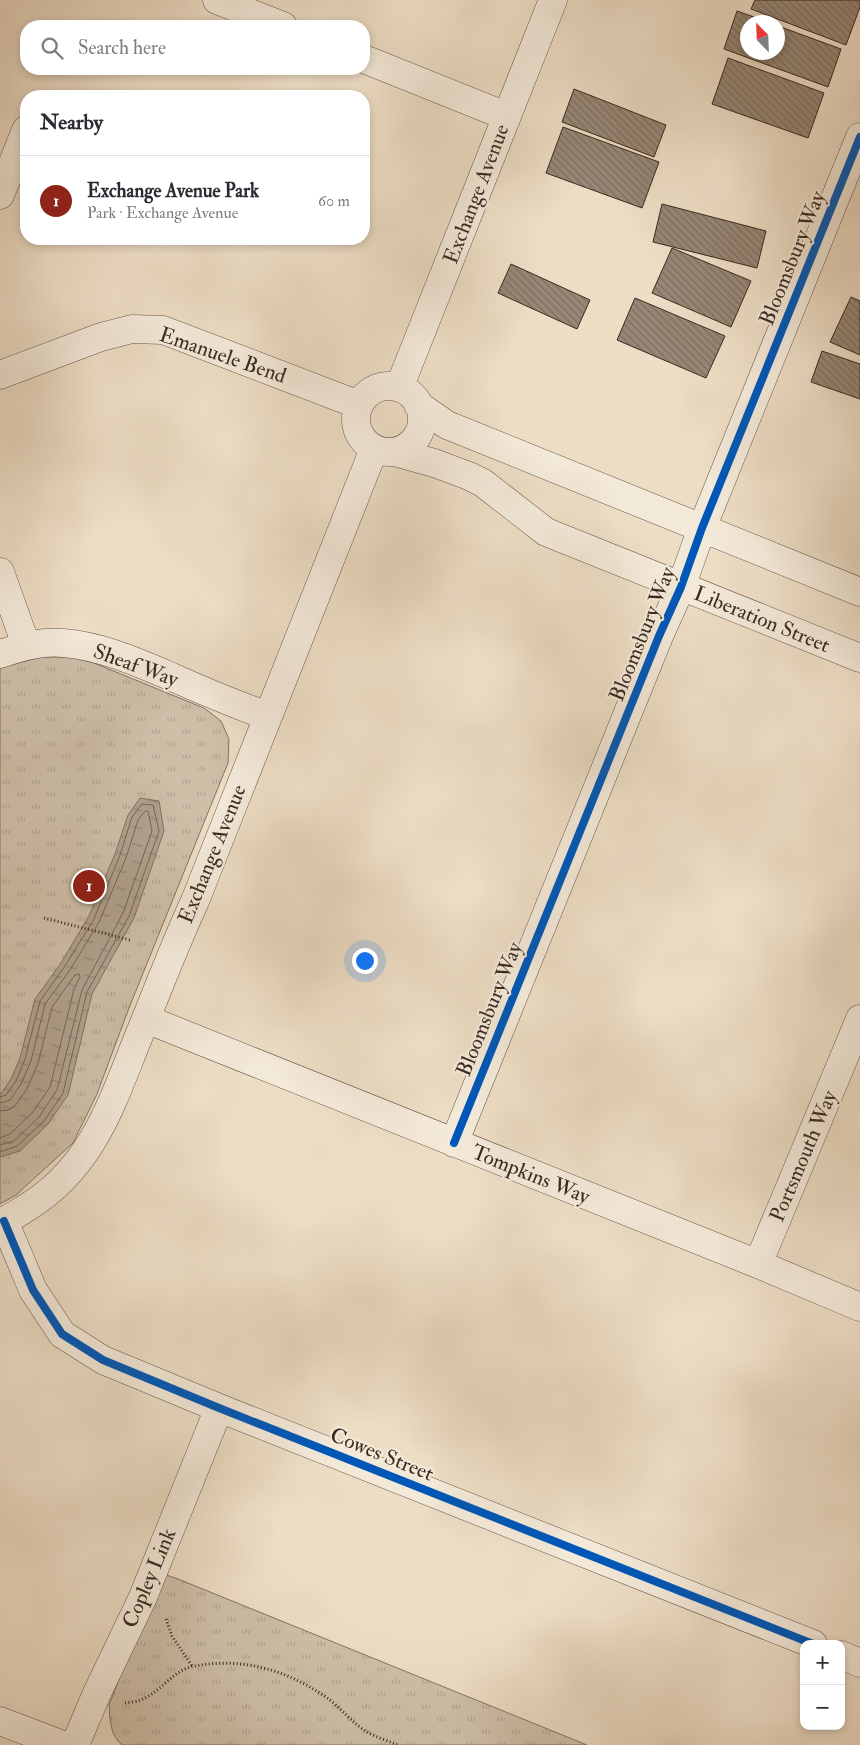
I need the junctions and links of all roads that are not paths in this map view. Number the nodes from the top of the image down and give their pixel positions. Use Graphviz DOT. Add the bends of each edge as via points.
graph roads {
  1 [pos="217,0"];
  2 [pos="553,0"];
  3 [pos="267,20"];
  4 [pos="370,61"];
  5 [pos="506,116"];
  6 [pos="860,137"];
  7 [pos="20,145"];
  8 [pos="0,195"];
  9 [pos="0,375"];
  10 [pos="409,397"];
  11 [pos="359,404"];
  12 [pos="384,450"];
  13 [pos="702,528"];
  14 [pos="0,572"];
  15 [pos="681,587"];
  16 [pos="860,592"];
  17 [pos="26,645"];
  18 [pos="0,654"];
  19 [pos="860,658"];
  20 [pos="267,716"];
  21 [pos="146,1019"];
  22 [pos="860,1019"];
  23 [pos="454,1143"];
  24 [pos="2,1222"];
  25 [pos="758,1264"];
  26 [pos="860,1307"];
  27 [pos="219,1408"];
  28 [pos="802,1640"];
  29 [pos="845,1657"];
  30 [pos="860,1663"];
  31 [pos="0,1721"];
  32 [pos="63,1745"];
  33 [pos="75,1745"];
  1 -- 3 [label="street"];
  2 -- 5 [label="street, Exchange Avenue"];
  4 -- 5 [label="street"];
  5 -- 10 [label="street, Exchange Avenue"];
  6 -- 13 [label="street, Bloomsbury Way"];
  7 -- 8 [label="street"];
  9 -- 11 [label="street, Emanuele Bend" via="101,337 132,329 163,330"];
  10 -- 11 [label="street" via="387,386 364,397"];
  10 -- 12 [label="street" via="422,417 420,431 407,447"];
  10 -- 13 [label="street" via="447,425"];
  11 -- 12 [label="street" via="355,422 357,430 366,444"];
  12 -- 15 [label="street, Liberation Street" via="434,462 469,476 483,483 546,532"];
  12 -- 20 [label="street, Exchange Avenue"];
  13 -- 15 [label="street, Bloomsbury Way"];
  13 -- 16 [label="street"];
  14 -- 17 [label="street"];
  15 -- 19 [label="street, Liberation Street"];
  15 -- 23 [label="street, Bloomsbury Way"];
  17 -- 18 [label="street, Sheaf Way"];
  17 -- 20 [label="street, Sheaf Way" via="63,643 120,655"];
  20 -- 21 [label="street, Exchange Avenue"];
  21 -- 23 [label="street, Tompkins Way"];
  21 -- 24 [label="street, Exchange Avenue" via="104,1123 88,1150 76,1166 37,1202"];
  22 -- 25 [label="street, Portsmouth Way"];
  23 -- 25 [label="street, Tompkins Way"];
  24 -- 27 [label="street, Cowes Street" via="33,1290 62,1334 103,1360"];
  25 -- 26 [label="street, Tompkins Way"];
  27 -- 28 [label="street, Cowes Street"];
  27 -- 33 [label="street, Copley Link" via="143,1597"];
  29 -- 30 [label="street"];
  31 -- 32 [label="street"];
}
